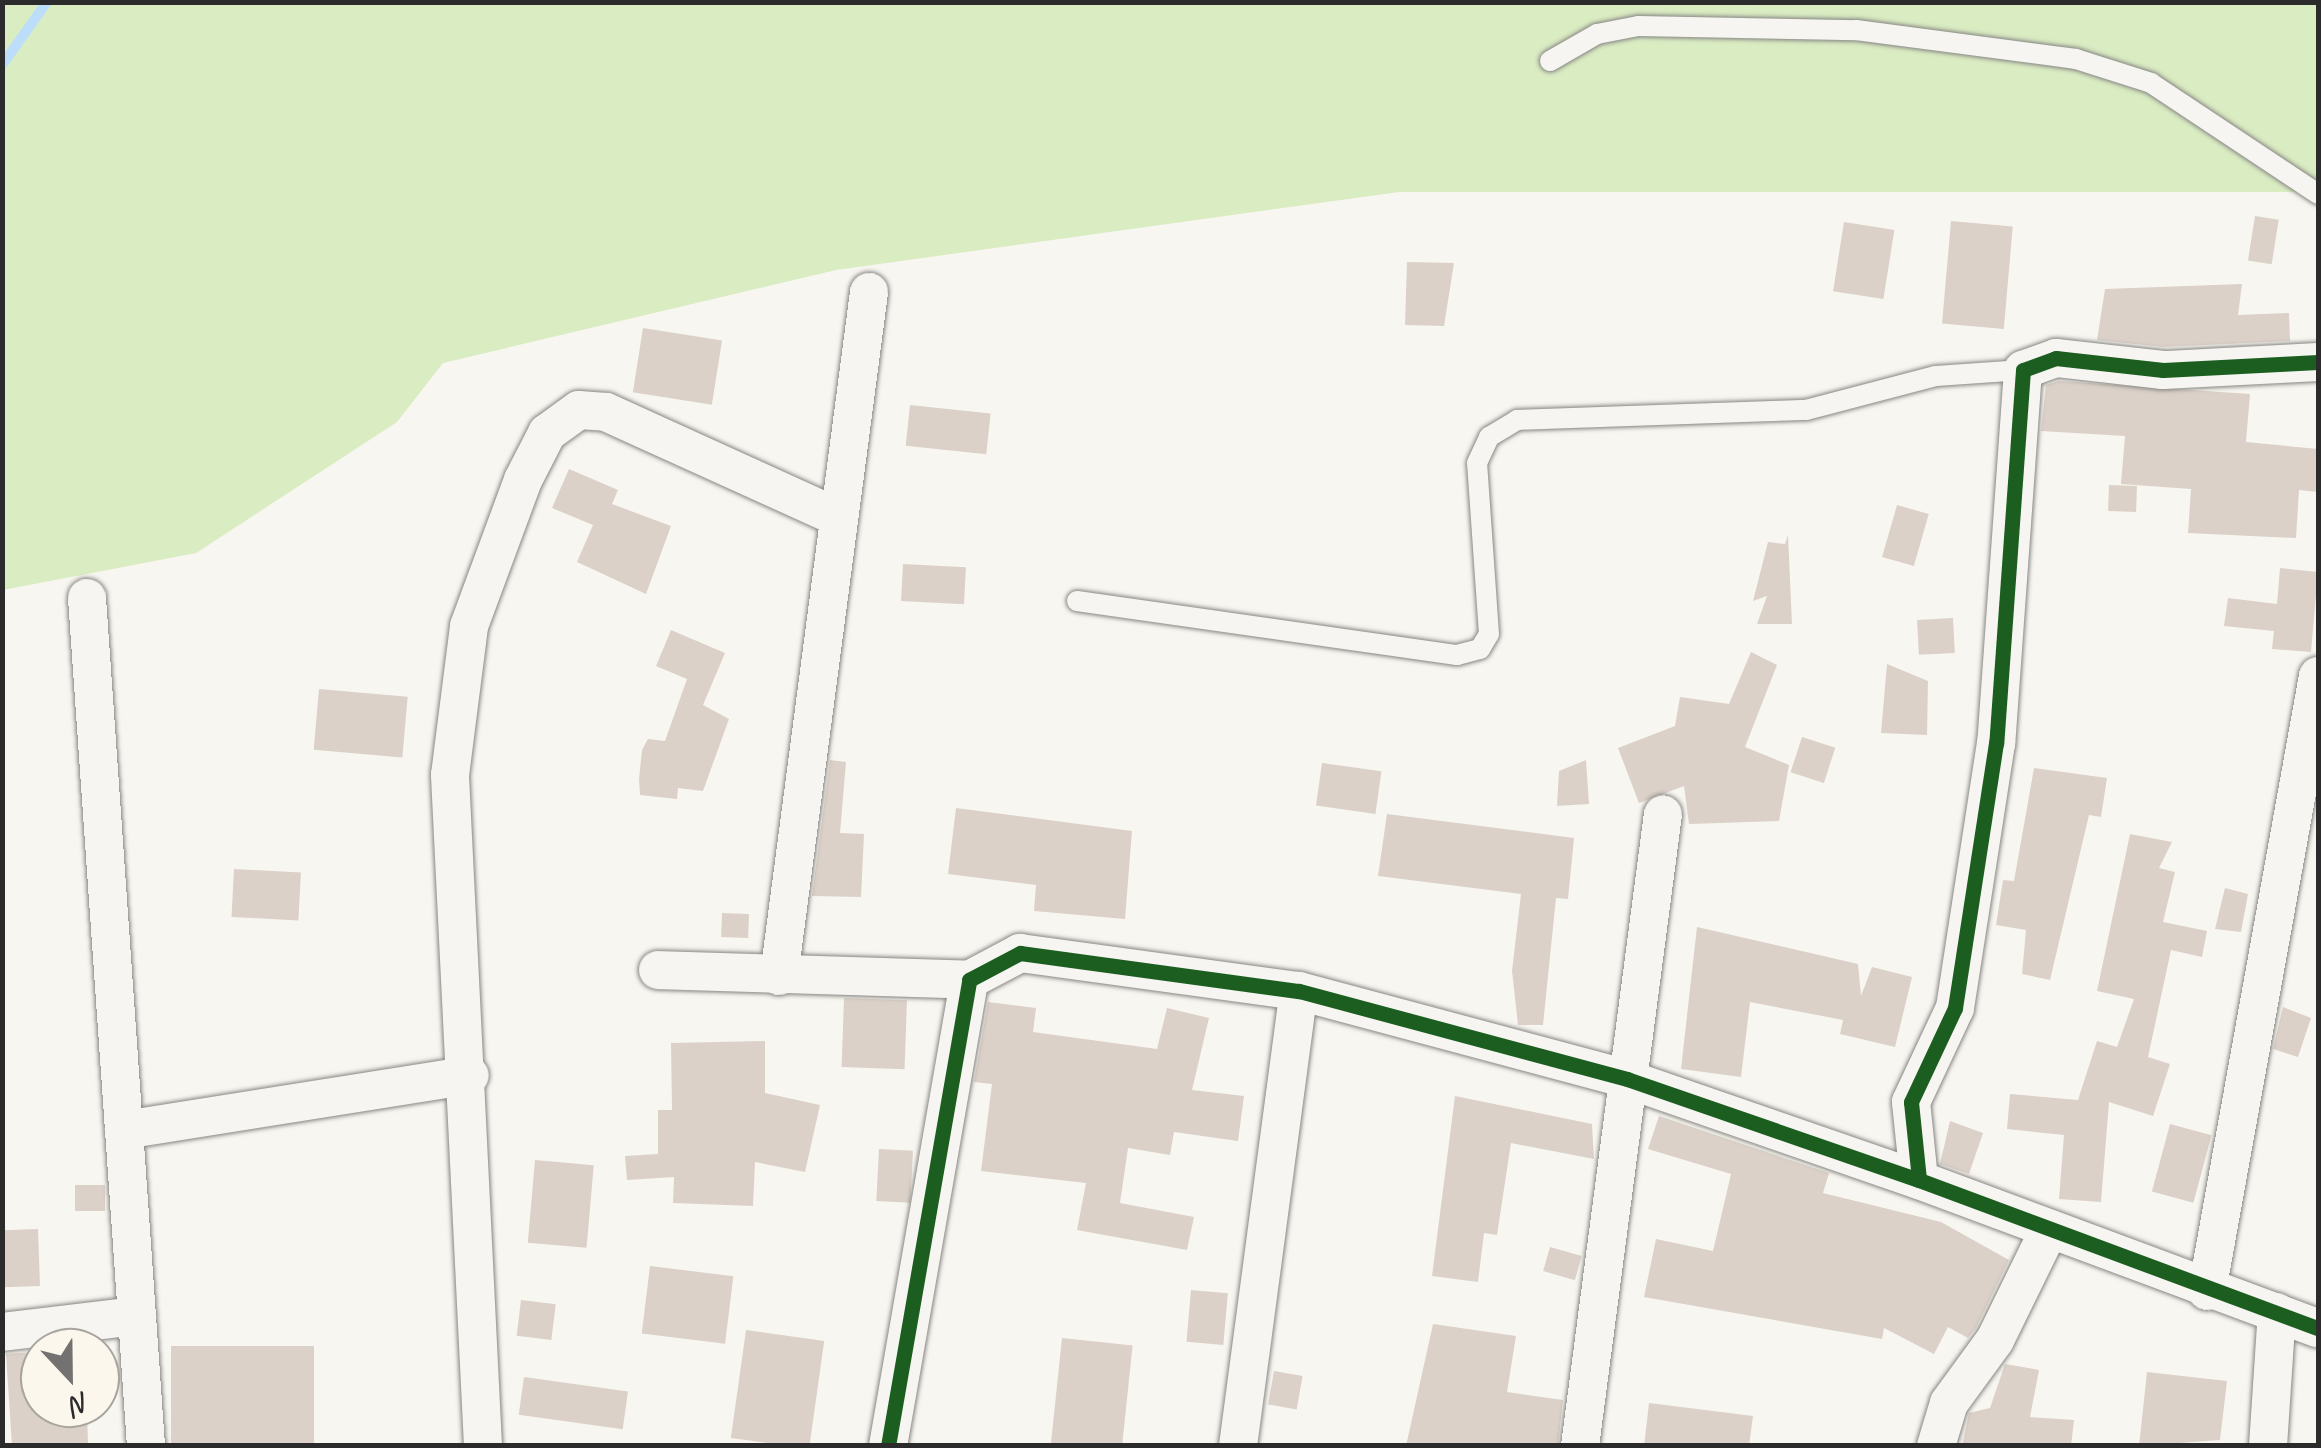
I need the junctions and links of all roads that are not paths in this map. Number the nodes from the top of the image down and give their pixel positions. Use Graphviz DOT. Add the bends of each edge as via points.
graph roads {
  1 [pos="1550,61"];
  2 [pos="2318,194"];
  3 [pos="869,292"];
  4 [pos="2318,362"];
  5 [pos="2023,370"];
  6 [pos="835,516"];
  7 [pos="87,598"];
  8 [pos="1077,601"];
  9 [pos="2318,676"];
  10 [pos="1663,814"];
  11 [pos="658,970"];
  12 [pos="779,976"];
  13 [pos="969,980"];
  14 [pos="1299,992"];
  15 [pos="470,1075"];
  16 [pos="1627,1080"];
  17 [pos="124,1130"];
  18 [pos="1919,1180"];
  19 [pos="2048,1232"];
  20 [pos="2207,1291"];
  21 [pos="2277,1312"];
  22 [pos="136,1316"];
  23 [pos="2318,1328"];
  24 [pos="2,1332"];
  25 [pos="146,1446"];
  26 [pos="483,1446"];
  27 [pos="888,1446"];
  28 [pos="1238,1446"];
  29 [pos="1580,1446"];
  30 [pos="1936,1446"];
  31 [pos="2268,1446"];
  1 -- 2 [label="lane" via="1597,34 1638,26 1856,30 2076,58 2151,83"];
  3 -- 6 [label="street"];
  4 -- 5 [label="street" via="2164,370 2056,358"];
  5 -- 8 [label="lane" via="1936,376 1821,408 1517,420 1490,437 1477,464 1489,634 1480,649 1457,655"];
  5 -- 18 [label="street" via="1996,743 1955,1008 1911,1102"];
  6 -- 12 [label="street"];
  6 -- 15 [label="street" via="606,412 579,410 546,433 457,679 450,775"];
  7 -- 17 [label="street"];
  9 -- 20 [label="street"];
  10 -- 16 [label="street"];
  11 -- 12 [label="street"];
  12 -- 13 [label="street"];
  13 -- 14 [label="street" via="1020,953"];
  13 -- 27 [label="street"];
  14 -- 16 [label="street"];
  14 -- 28 [label="street"];
  15 -- 17 [label="street"];
  15 -- 26 [label="street"];
  16 -- 18 [label="street"];
  16 -- 29 [label="street"];
  17 -- 22 [label="street"];
  18 -- 19 [label="street"];
  19 -- 20 [label="street"];
  19 -- 30 [label="street" via="2004,1324 1949,1403"];
  20 -- 21 [label="street"];
  21 -- 23 [label="street"];
  21 -- 31 [label="street"];
  22 -- 24 [label="street"];
  22 -- 25 [label="street"];
}
